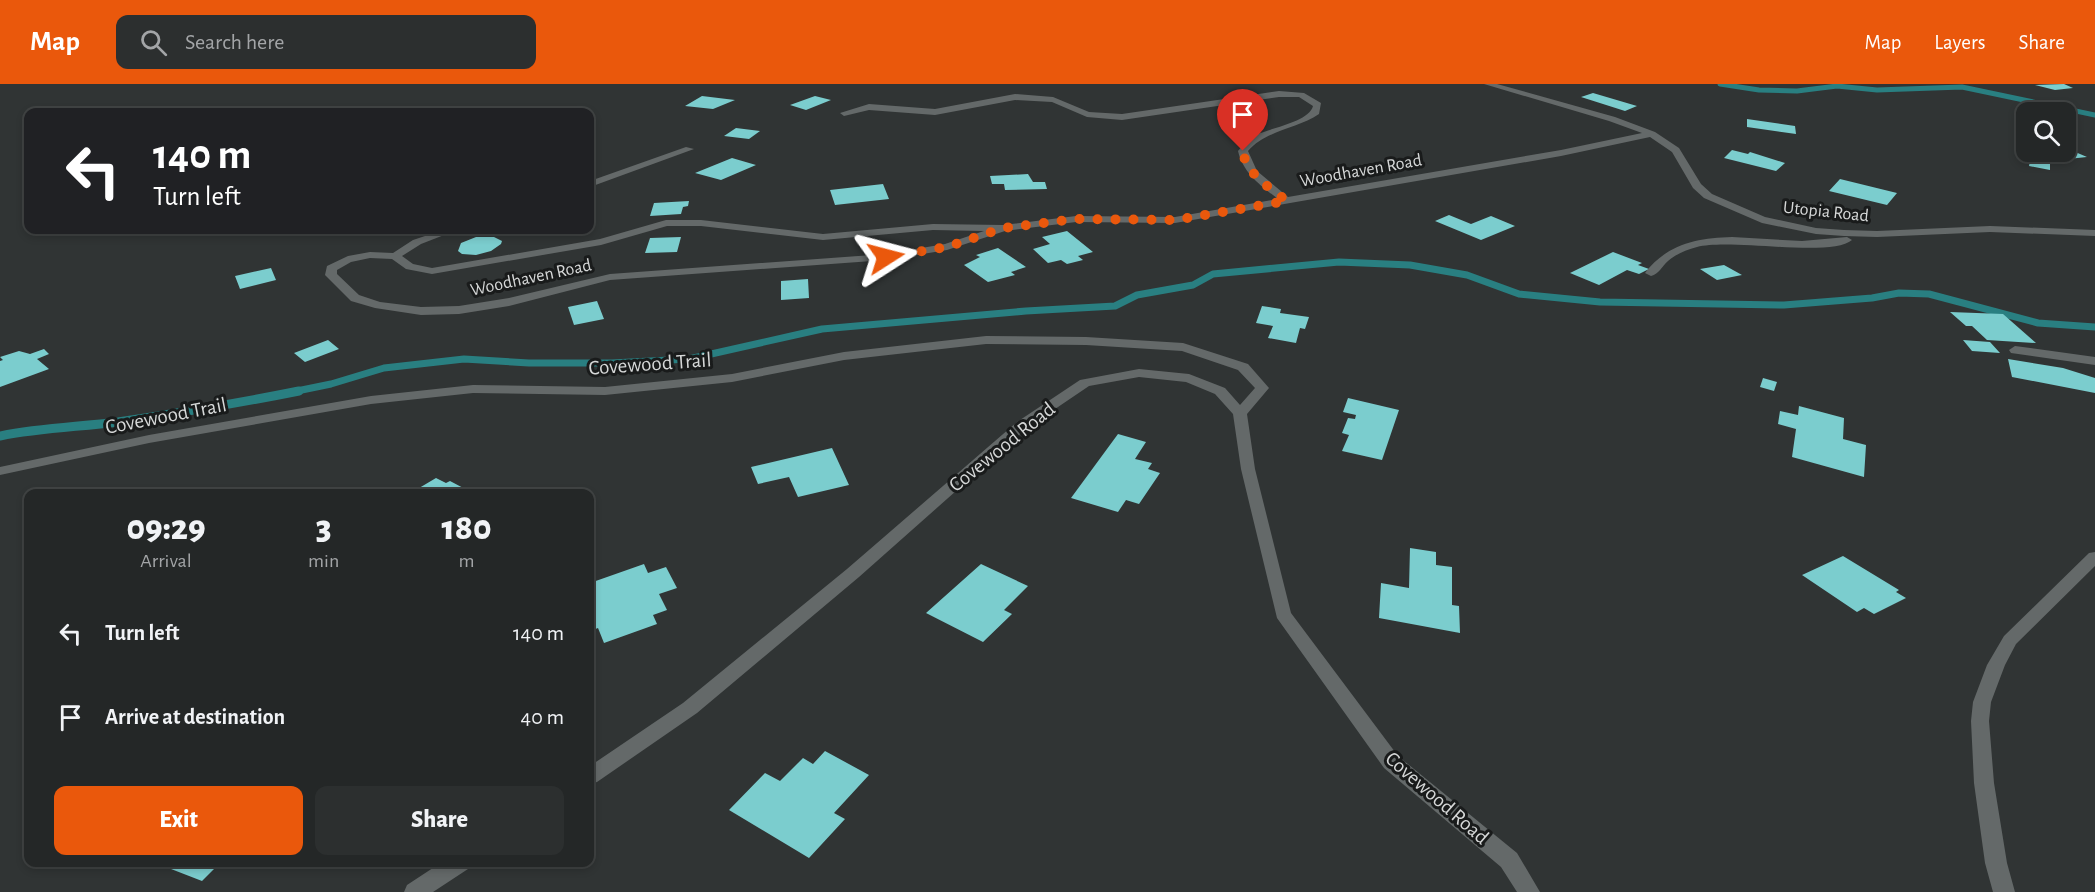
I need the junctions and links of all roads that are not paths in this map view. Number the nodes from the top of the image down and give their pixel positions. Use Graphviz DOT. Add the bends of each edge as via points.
graph roads {
  1 [pos="1488,84"];
  2 [pos="844,113"];
  3 [pos="1652,134"];
  4 [pos="689,149"];
  5 [pos="594,183"];
  6 [pos="1287,201"];
  7 [pos="1003,228"];
  8 [pos="2095,233"];
  9 [pos="440,234"];
  10 [pos="1870,234"];
  11 [pos="395,256"];
  12 [pos="1651,273"];
  13 [pos="2015,350"];
  14 [pos="2095,361"];
  15 [pos="1240,413"];
  16 [pos="0,471"];
  17 [pos="2095,557"];
  18 [pos="594,773"];
  19 [pos="452,867"];
  20 [pos="415,892"];
  21 [pos="1529,892"];
  22 [pos="2004,892"];
  1 -- 3 [label="street, Utopia Road"];
  2 -- 6 [label="street" via="869,107 936,112 1015,97 1053,100 1088,114 1122,117 1279,93 1301,95 1318,105 1316,112 1289,128 1258,135 1243,151 1244,160 1256,175"];
  3 -- 6 [label="street, Woodhaven Road"];
  3 -- 10 [label="street, Utopia Road" via="1676,150 1697,186 1725,205 1789,226"];
  4 -- 5 [label="street"];
  6 -- 7 [label="street, Woodhaven Road" via="1175,220 1076,219"];
  7 -- 11 [label="street, Woodhaven Road" via="933,227 823,237 701,223 666,223 601,242 432,272 410,267"];
  7 -- 11 [label="street, Woodhaven Road" via="947,247 897,255 610,277 459,310 421,311 379,305 355,298 331,275 332,268 348,259"];
  8 -- 10 [label="street, Utopia Road" via="1990,229"];
  9 -- 11 [label="street"];
  10 -- 12 [label="street" via="1821,243 1716,241 1681,248 1659,261"];
  13 -- 14 [label="street"];
  15 -- 16 [label="street, Covewood Trail" via="1262,388 1243,367 1183,347 986,340 844,356 732,378 605,391 473,389 371,400 149,439"];
  15 -- 18 [label="street, Covewood Road" via="1220,391 1189,378 1139,373 1085,383 1022,425 853,573 690,708"];
  15 -- 21 [label="street, Covewood Road" via="1248,470 1283,614 1391,762 1509,860"];
  17 -- 22 [label="street" via="2010,640 1982,702 1984,783"];
  19 -- 20 [label="street"];
}
